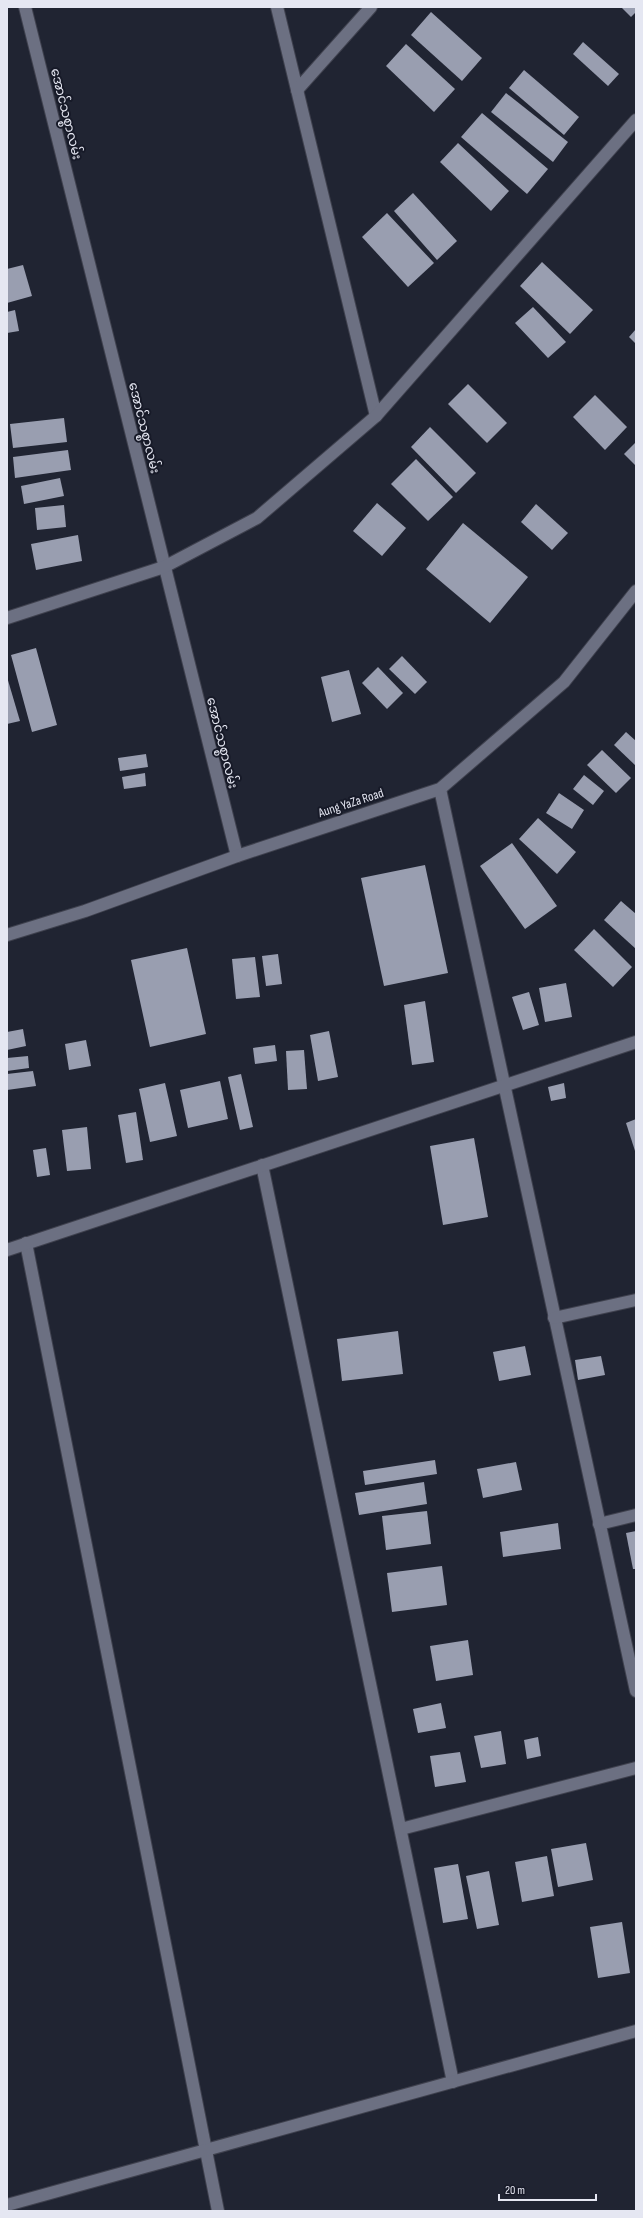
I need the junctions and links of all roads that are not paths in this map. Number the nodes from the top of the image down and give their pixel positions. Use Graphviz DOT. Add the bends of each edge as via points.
graph roads {
  1 [pos="25,7"];
  2 [pos="277,7"];
  3 [pos="371,7"];
  4 [pos="297,90"];
  5 [pos="636,120"];
  6 [pos="376,416"];
  7 [pos="164,567"];
  8 [pos="636,591"];
  9 [pos="7,618"];
  10 [pos="440,789"];
  11 [pos="237,856"];
  12 [pos="7,935"];
  13 [pos="636,1042"];
  14 [pos="504,1086"];
  15 [pos="262,1165"];
  16 [pos="26,1243"];
  17 [pos="7,1250"];
  18 [pos="636,1300"];
  19 [pos="554,1318"];
  20 [pos="636,1515"];
  21 [pos="599,1524"];
  22 [pos="636,1691"];
  23 [pos="636,1768"];
  24 [pos="401,1829"];
  25 [pos="636,2031"];
  26 [pos="453,2082"];
  27 [pos="206,2151"];
  28 [pos="7,2205"];
  29 [pos="218,2211"];
  1 -- 7 [label="street, အောင်သစ္စာလမ်း"];
  2 -- 4 [label="street"];
  3 -- 4 [label="street"];
  4 -- 6 [label="street"];
  5 -- 6 [label="street"];
  6 -- 7 [label="street" via="257,518"];
  7 -- 9 [label="street"];
  7 -- 11 [label="street, အောင်သစ္စာလမ်း"];
  8 -- 10 [label="street, Aung YaZa Road" via="564,682"];
  10 -- 11 [label="street, Aung YaZa Road"];
  10 -- 14 [label="street"];
  11 -- 12 [label="street, Aung YaZa Road" via="85,911"];
  13 -- 14 [label="street"];
  14 -- 15 [label="street"];
  14 -- 19 [label="street"];
  15 -- 16 [label="street"];
  15 -- 24 [label="street"];
  16 -- 17 [label="street"];
  16 -- 27 [label="street"];
  18 -- 19 [label="street"];
  19 -- 21 [label="street"];
  20 -- 21 [label="street"];
  21 -- 22 [label="street"];
  23 -- 24 [label="street"];
  24 -- 26 [label="street"];
  25 -- 26 [label="street"];
  26 -- 27 [label="street"];
  27 -- 28 [label="street"];
  27 -- 29 [label="street"];
}
